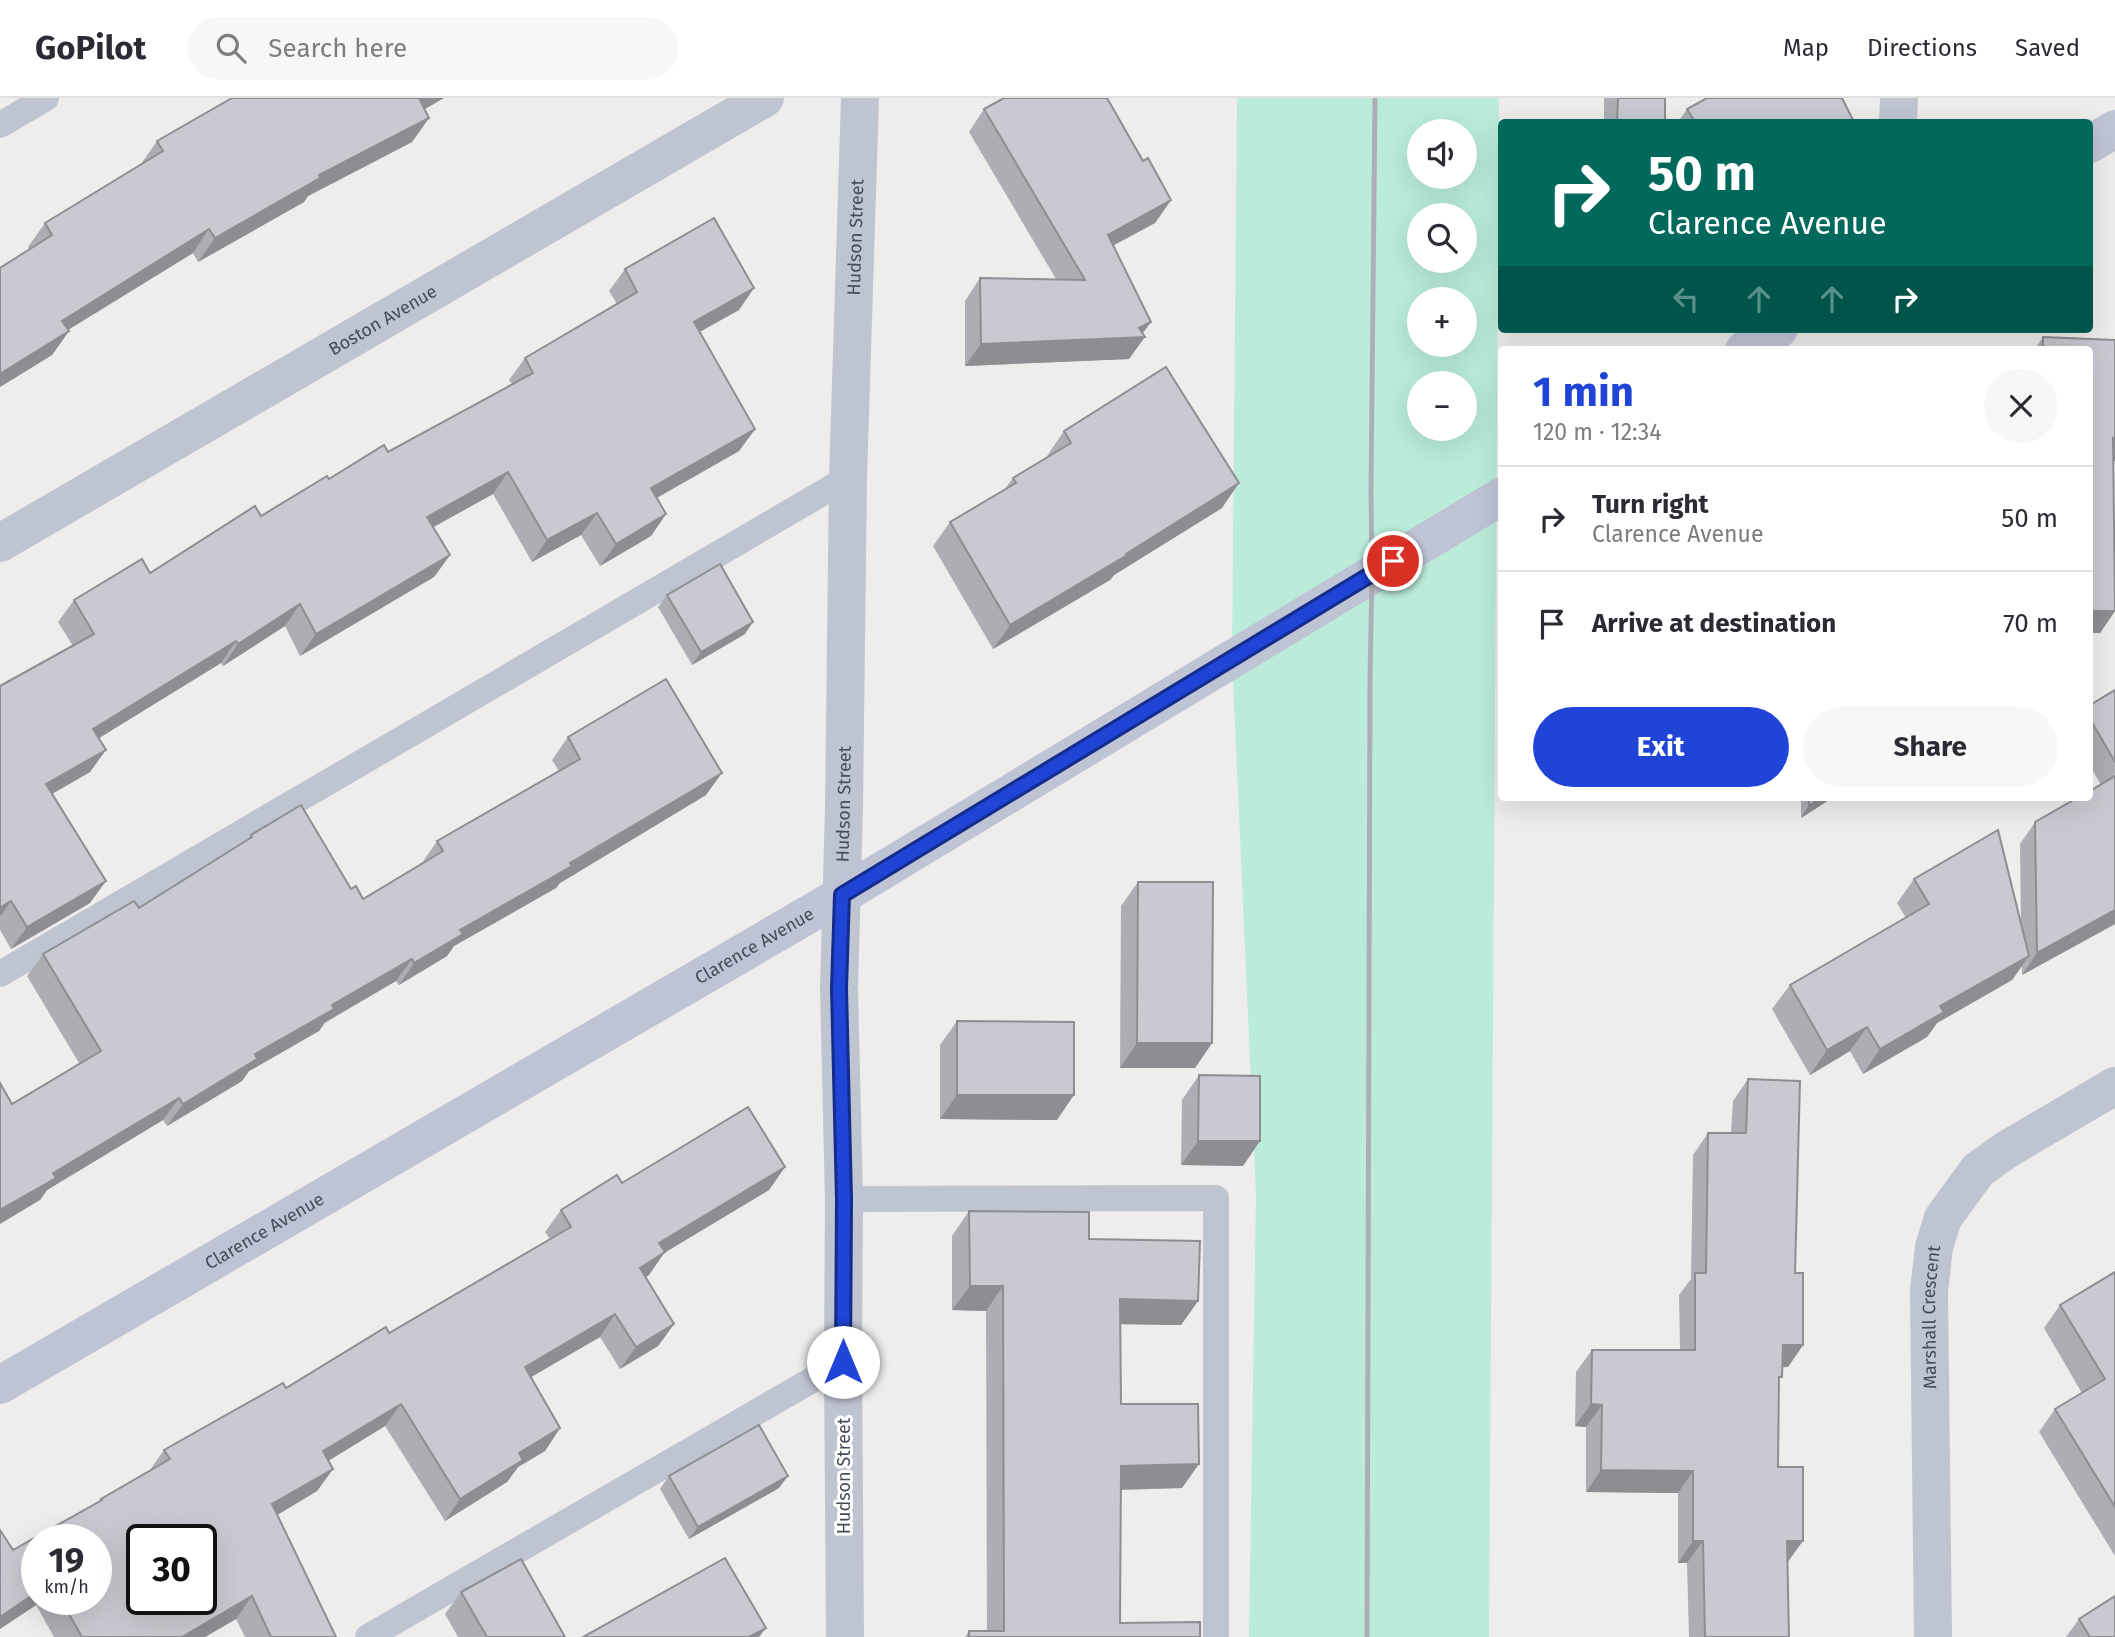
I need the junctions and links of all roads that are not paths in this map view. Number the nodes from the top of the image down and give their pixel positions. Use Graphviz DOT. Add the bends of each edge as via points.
graph roads {
  1 [pos="47,98"];
  2 [pos="765,98"];
  3 [pos="860,98"];
  4 [pos="1899,98"];
  5 [pos="1898,119"];
  6 [pos="0,125"];
  7 [pos="2115,129"];
  8 [pos="2093,142"];
  9 [pos="1772,333"];
  10 [pos="1751,346"];
  11 [pos="848,478"];
  12 [pos="1498,498"];
  13 [pos="0,544"];
  14 [pos="842,895"];
  15 [pos="0,974"];
  16 [pos="2115,1086"];
  17 [pos="844,1199"];
  18 [pos="843,1362"];
  19 [pos="0,1385"];
  20 [pos="368,1637"];
  21 [pos="845,1637"];
  22 [pos="1216,1637"];
  23 [pos="1933,1637"];
  1 -- 6 [label="lane"];
  2 -- 13 [label="street, Boston Avenue"];
  3 -- 11 [label="street, Hudson Street"];
  4 -- 5 [label="street"];
  7 -- 8 [label="street"];
  9 -- 10 [label="street"];
  11 -- 14 [label="street, Hudson Street"];
  11 -- 15 [label="lane"];
  12 -- 14 [label="street, Clarence Avenue"];
  14 -- 17 [label="street, Hudson Street" via="839,988"];
  14 -- 19 [label="street, Clarence Avenue"];
  16 -- 23 [label="street, Marshall Crescent" via="1987,1163 1944,1218 1934,1247 1929,1291"];
  17 -- 18 [label="street, Hudson Street"];
  17 -- 22 [label="lane" via="1216,1198"];
  18 -- 20 [label="lane"];
  18 -- 21 [label="street, Hudson Street"];
}
